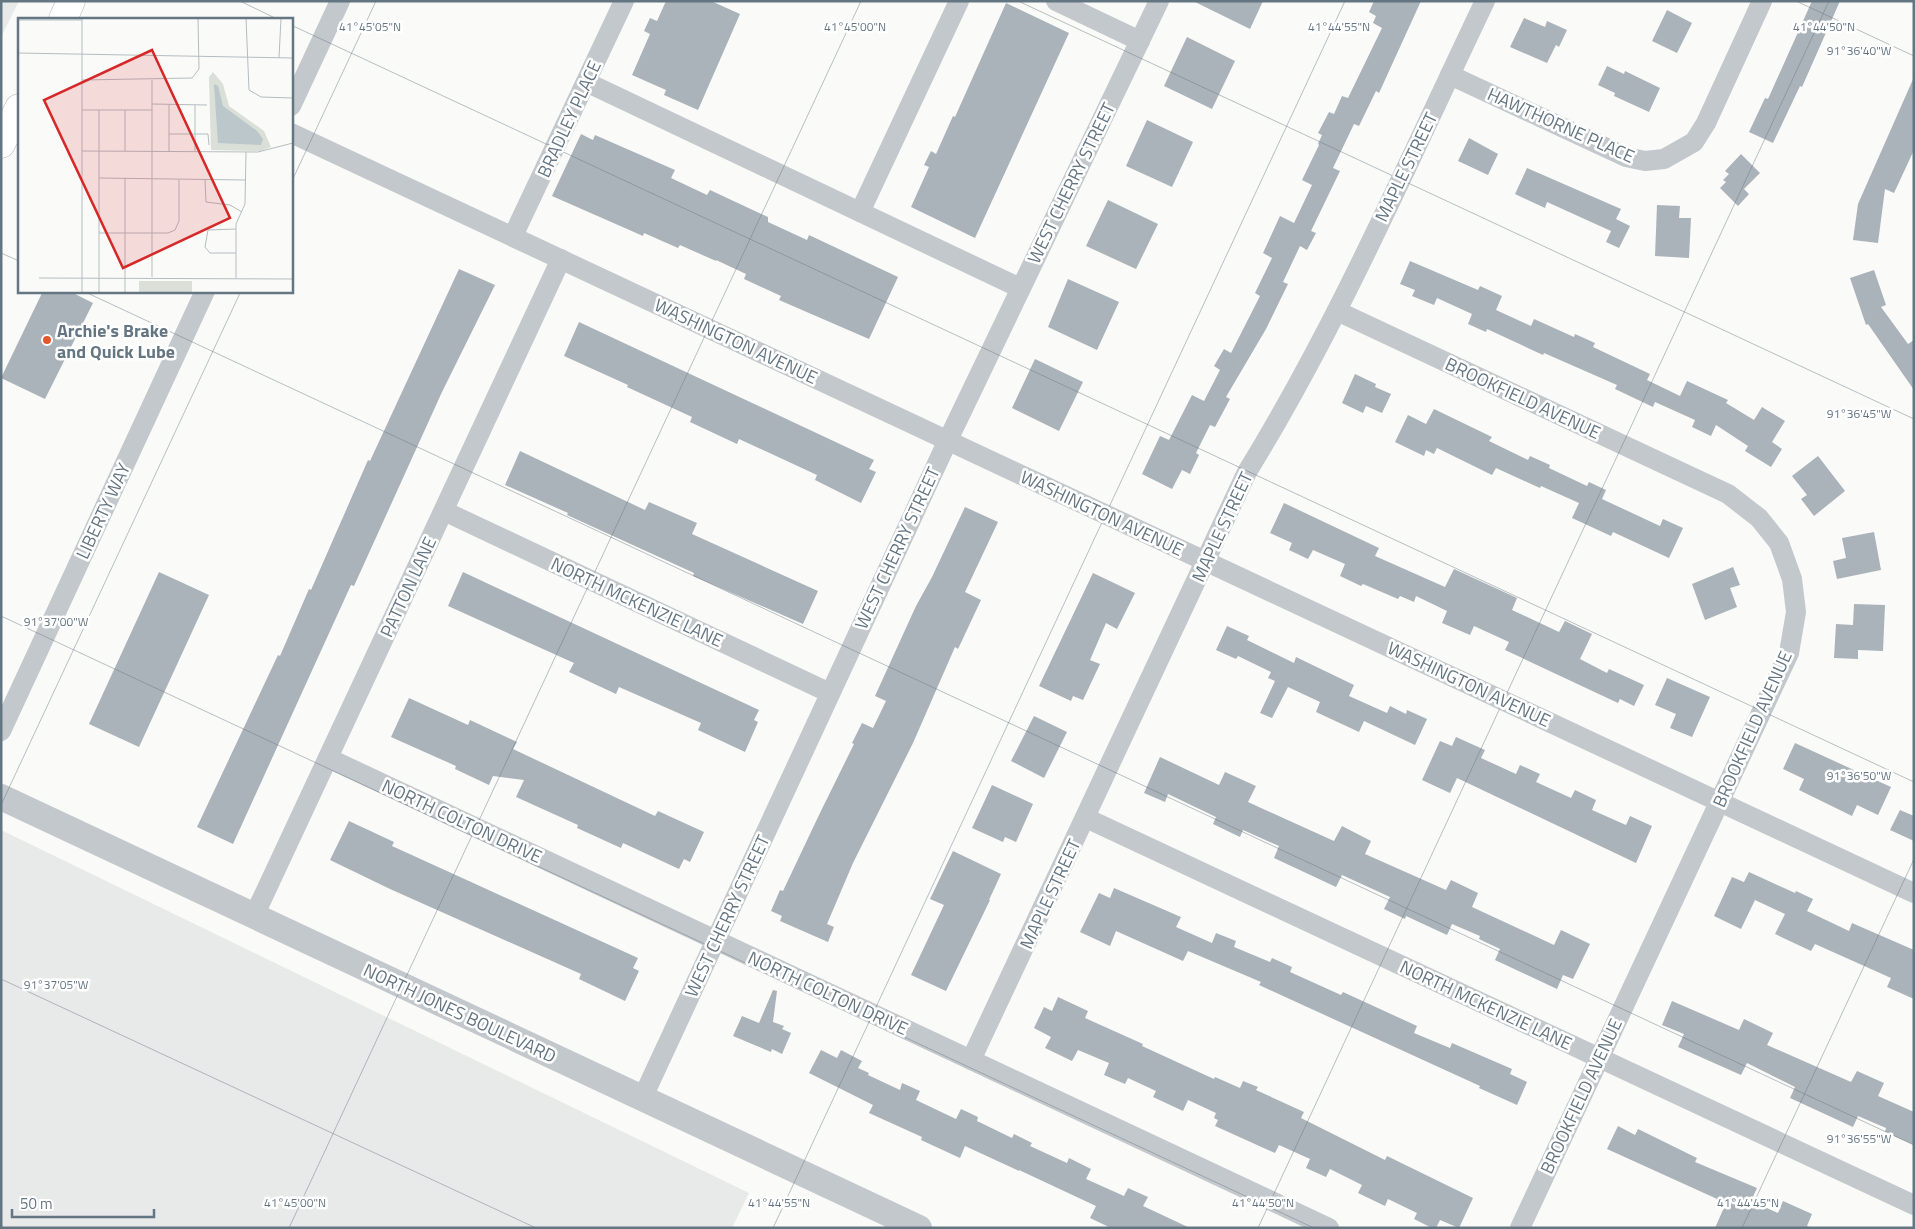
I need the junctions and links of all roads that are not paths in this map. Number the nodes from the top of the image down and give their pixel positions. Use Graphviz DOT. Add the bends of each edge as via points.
graph roads {
  1 [pos="71,1"];
  2 [pos="340,1"];
  3 [pos="624,1"];
  4 [pos="959,1"];
  5 [pos="1056,1"];
  6 [pos="1159,1"];
  7 [pos="1486,1"];
  8 [pos="1762,1"];
  9 [pos="62,18"];
  10 [pos="1140,41"];
  11 [pos="1450,75"];
  12 [pos="586,82"];
  13 [pos="292,104"];
  14 [pos="18,110"];
  15 [pos="292,132"];
  16 [pos="1,144"];
  17 [pos="860,212"];
  18 [pos="513,236"];
  19 [pos="561,259"];
  20 [pos="1020,288"];
  21 [pos="205,292"];
  22 [pos="1337,311"];
  23 [pos="948,440"];
  24 [pos="444,511"];
  25 [pos="1206,561"];
  26 [pos="830,693"];
  27 [pos="1,731"];
  28 [pos="328,758"];
  29 [pos="1,797"];
  30 [pos="1719,802"];
  31 [pos="1086,818"];
  32 [pos="1914,893"];
  33 [pos="254,916"];
  34 [pos="716,940"];
  35 [pos="1599,1058"];
  36 [pos="971,1060"];
  37 [pos="642,1099"];
  38 [pos="1914,1206"];
  39 [pos="919,1228"];
  40 [pos="1329,1228"];
  41 [pos="1520,1228"];
  1 -- 9 [label="main road"];
  2 -- 13 [label="street"];
  3 -- 12 [label="street, BRADLEY PLACE"];
  4 -- 17 [label="street"];
  5 -- 10 [label="street"];
  6 -- 10 [label="street, WEST CHERRY STREET"];
  7 -- 11 [label="street, MAPLE STREET"];
  8 -- 11 [label="street, HAWTHORNE PLACE" via="1706,123 1694,142 1664,159 1645,161 1626,157"];
  10 -- 20 [label="street, WEST CHERRY STREET"];
  11 -- 22 [label="street, MAPLE STREET"];
  12 -- 17 [label="street"];
  12 -- 18 [label="street, BRADLEY PLACE"];
  14 -- 16 [label="main road"];
  15 -- 18 [label="street, WASHINGTON AVENUE"];
  17 -- 20 [label="street"];
  18 -- 19 [label="street, WASHINGTON AVENUE"];
  19 -- 23 [label="street, WASHINGTON AVENUE"];
  19 -- 24 [label="street, PATTON LANE"];
  20 -- 23 [label="street, WEST CHERRY STREET"];
  21 -- 27 [label="street, LIBERTY WAY"];
  22 -- 25 [label="street, MAPLE STREET" via="1284,411 1247,472"];
  22 -- 30 [label="street, BROOKFIELD AVENUE" via="1728,494 1759,518 1779,543 1792,579 1796,612 1789,653"];
  23 -- 25 [label="street, WASHINGTON AVENUE"];
  23 -- 26 [label="street, WEST CHERRY STREET"];
  24 -- 26 [label="street, NORTH MCKENZIE LANE"];
  24 -- 28 [label="street, PATTON LANE"];
  25 -- 30 [label="street, WASHINGTON AVENUE"];
  25 -- 31 [label="street, MAPLE STREET"];
  26 -- 34 [label="street, WEST CHERRY STREET"];
  28 -- 33 [label="street, PATTON LANE"];
  28 -- 34 [label="street, NORTH COLTON DRIVE"];
  29 -- 33 [label="street, NORTH JONES BOULEVARD"];
  30 -- 32 [label="street, WASHINGTON AVENUE"];
  30 -- 35 [label="street, BROOKFIELD AVENUE"];
  31 -- 35 [label="street, NORTH MCKENZIE LANE"];
  31 -- 36 [label="street, MAPLE STREET"];
  33 -- 37 [label="street, NORTH JONES BOULEVARD"];
  34 -- 36 [label="street, NORTH COLTON DRIVE"];
  34 -- 37 [label="street, WEST CHERRY STREET"];
  35 -- 38 [label="street, NORTH MCKENZIE LANE"];
  35 -- 41 [label="street, BROOKFIELD AVENUE"];
  36 -- 40 [label="street, NORTH COLTON DRIVE"];
  37 -- 39 [label="street, NORTH JONES BOULEVARD"];
}
